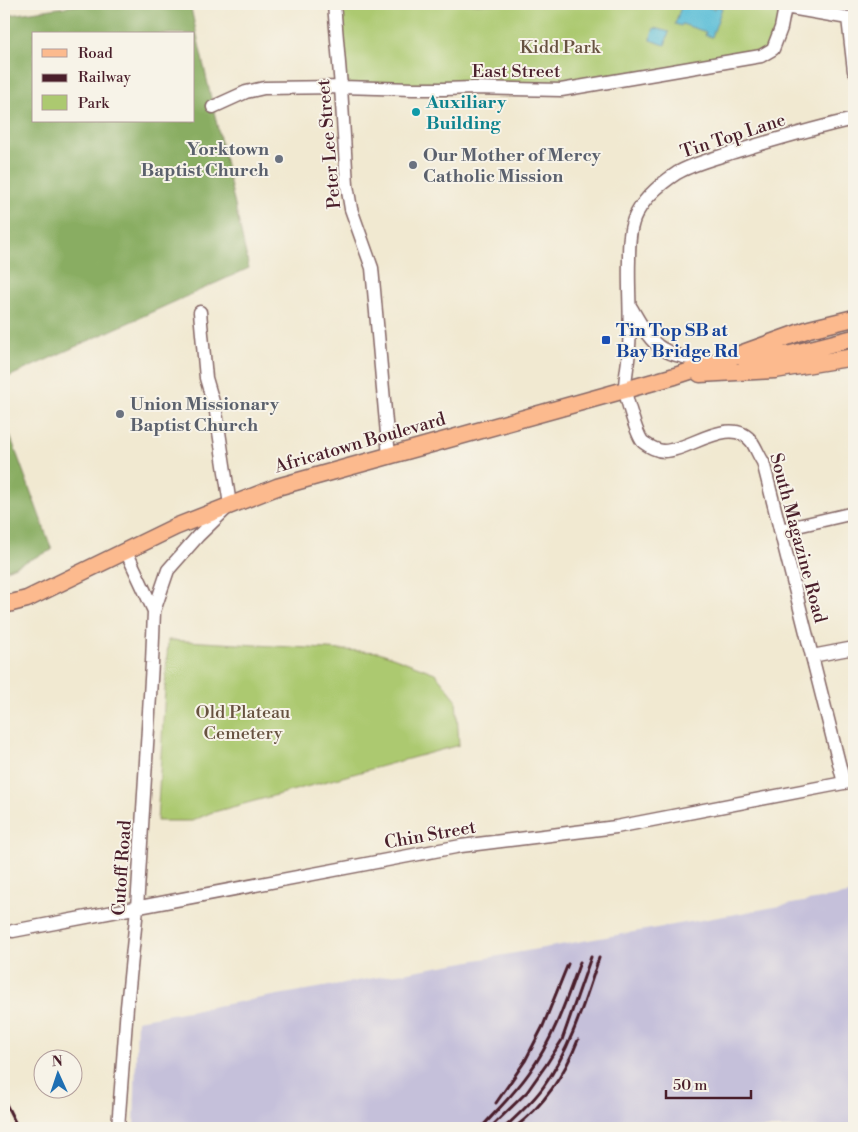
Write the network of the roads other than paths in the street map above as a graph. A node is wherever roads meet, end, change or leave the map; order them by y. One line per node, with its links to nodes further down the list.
1 (334, 4): 5 (street, Peter Lee Street)
2 (782, 5): 3 (street); 5 (street, East Street)
3 (851, 18): 4 (street)
4 (854, 71)
5 (341, 87): 6 (street, East Street); 16 (street, Peter Lee Street)
6 (213, 107)
7 (854, 119): 8 (street, Tin Top Lane)
8 (630, 306): 13 (street); 15 (street, Tin Top Lane)
9 (200, 312): 17 (street)
10 (854, 318): 13 (main road, Africatown Boulevard)
11 (854, 338): 13 (main road, Africatown Boulevard)
12 (854, 357): 14 (main road)
13 (718, 362): 14 (main road, Africatown Boulevard)
14 (675, 376): 15 (main road, Africatown Boulevard)
15 (625, 390): 16 (main road, Africatown Boulevard); 19 (street, South Magazine Road)
16 (389, 456): 17 (main road, Africatown Boulevard)
17 (230, 505): 20 (main road, Africatown Boulevard); 23 (street, Cutoff Road)
18 (854, 513): 19 (street)
19 (780, 530): 26 (street, South Magazine Road)
20 (126, 551): 21 (main road, Africatown Boulevard); 23 (street, Cutoff Road)
21 (27, 599): 22 (main road, Africatown Boulevard); 24 (main road, Africatown Boulevard)
22 (4, 606)
23 (154, 610): 28 (street, Cutoff Road)
24 (4, 616)
25 (854, 648): 26 (street)
26 (812, 656): 27 (street, South Magazine Road)
27 (849, 782): 28 (street, Chin Street)
28 (137, 908): 29 (street, Chin Street); 30 (street, Cutoff Road)
29 (12, 931)
30 (118, 1128)

